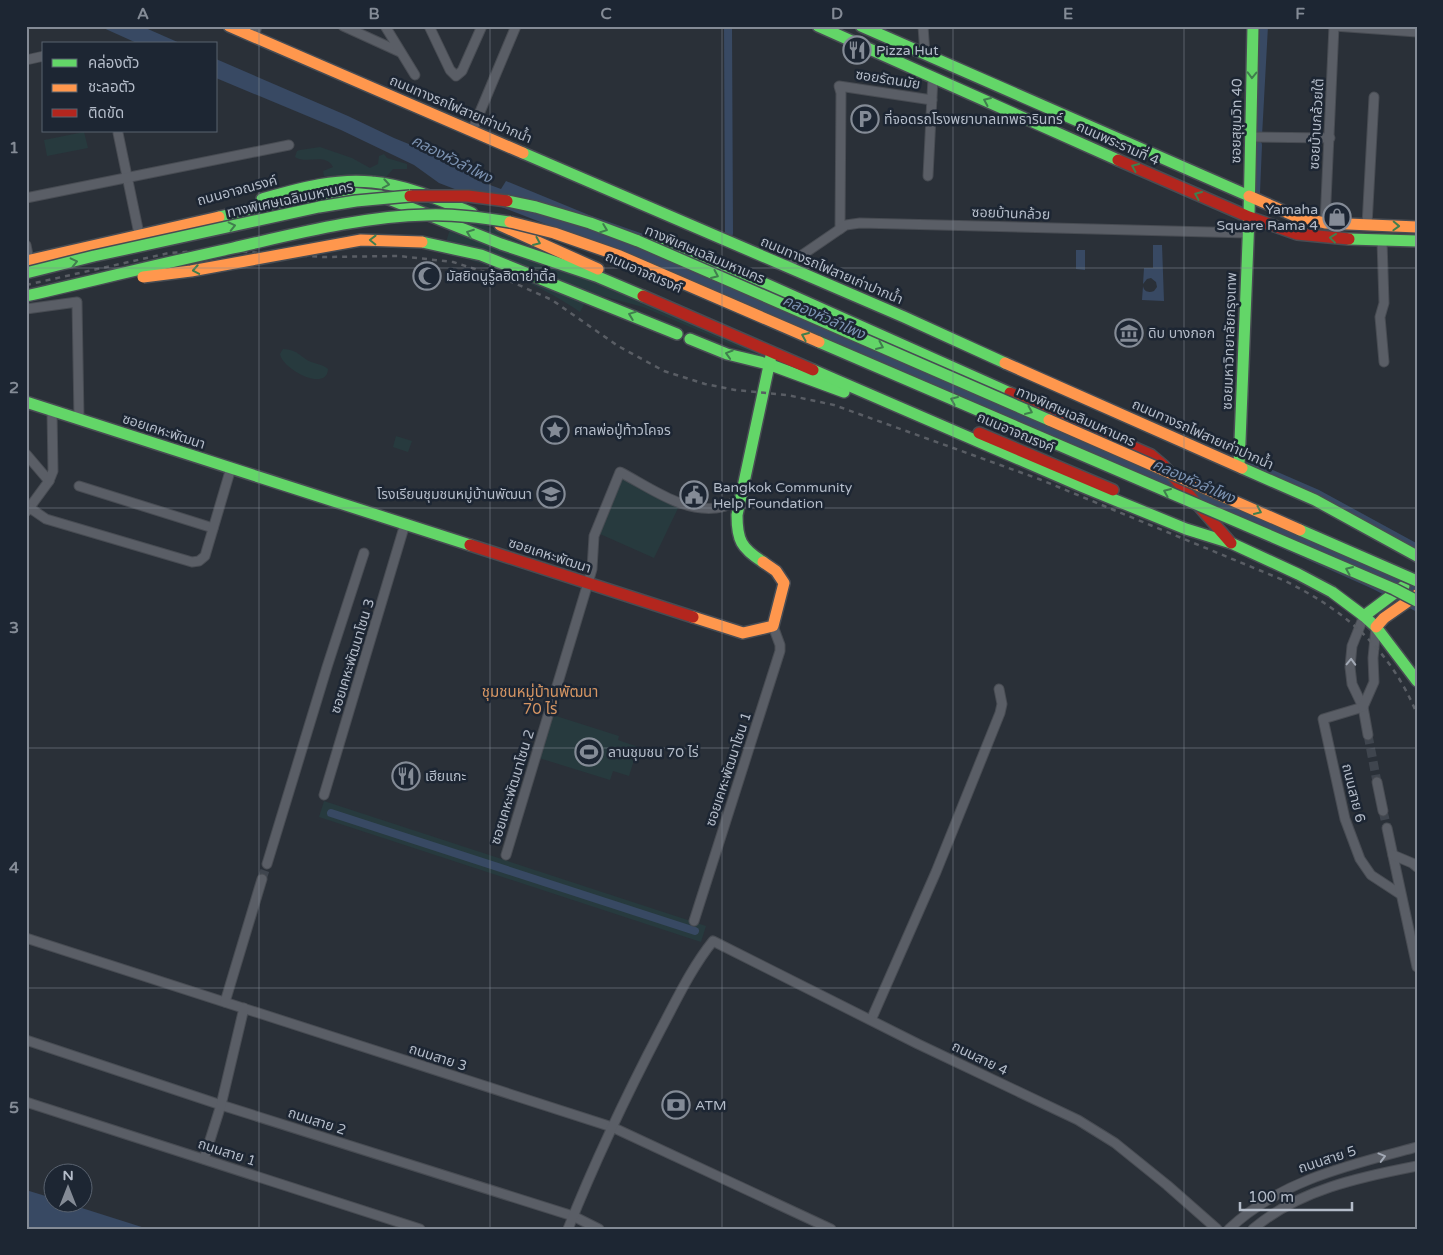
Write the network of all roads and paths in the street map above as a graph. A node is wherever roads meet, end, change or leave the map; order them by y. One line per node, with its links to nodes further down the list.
1 (229, 26): 12 (main road, ถนนทางรถไฟสายเก่าปากน้ำ)
2 (342, 26): 14 (street)
3 (385, 26): 14 (street)
4 (429, 26): 5 (street)
5 (482, 26)
6 (516, 26): 22 (street)
7 (818, 26): 19 (main road, ถนนพระรามที่ 4)
8 (861, 26): 15 (main road, ถนนพระรามที่ 4)
9 (923, 26): 15 (street)
10 (1253, 26): 24 (main road, ซอยสุขุมวิท 40, one-way to 24)
11 (1334, 26): 13 (street); 25 (street, ซอยบ้านกล้วยใต้)
12 (255, 32): 22 (main road, ถนนทางรถไฟสายเก่าปากน้ำ)
13 (1417, 32)
14 (400, 52): 18 (street)
15 (925, 54): 19 (main road); 29 (main road, ถนนพระรามที่ 4)
16 (42, 56): 17 (street)
17 (26, 60)
18 (415, 75)
19 (933, 77): 21 (street, ซอยรัตนมัย); 31 (main road, ถนนพระรามที่ 4, one-way to 19)
20 (1374, 97): 33 (street)
21 (932, 100): 27 (street, ซอยรัตนมัย); 35 (street, ซอยรัตนมัย)
22 (472, 130): 42 (main road, ถนนทางรถไฟสายเก่าปากน้ำ)
23 (118, 133): 28 (street)
24 (1251, 137): 25 (street); 29 (main road, ซอยสุขุมวิท 40)
25 (1330, 138): 32 (street, ซอยบ้านกล้วยใต้)
26 (289, 145): 28 (street)
27 (928, 176)
28 (127, 178): 30 (street); 36 (street)
29 (1250, 196): 31 (main road, ซอยสุขุมวิท 40); 32 (main road, ถนนพระรามที่ 4)
30 (26, 198)
31 (1249, 216): 37 (main road, ซอยมหาวิทยาลัยกรุงเทพ); 39 (main road, ถนนพระรามที่ 4, one-way to 31)
32 (1325, 223): 33 (main road, ถนนพระรามที่ 4)
33 (1367, 225): 34 (main road, ถนนพระรามที่ 4, one-way to 34)
34 (1417, 227)
35 (840, 229): 37 (street, ซอยบ้านกล้วย); 42 (street, ซอยบ้านกล้วย)
36 (138, 232): 41 (main road, ถนนอาจณรงค์); 49 (main road, ถนนอาจณรงค์, one-way to 36); 49 (main road, ถนนอาจณรงค์, one-way to 49)
37 (1248, 233): 57 (main road, ซอยมหาวิทยาลัยกรุงเทพ)
38 (638, 241): 43 (main road, ทางพิเศษเฉลิมมหานคร, one-way to 38, bridge); 65 (main road, bridge); 69 (main road, ทางพิเศษเฉลิมมหานคร, one-way to 69, bridge)
39 (1382, 241): 40 (main road, ถนนพระรามที่ 4); 50 (street)
40 (1417, 241)
41 (27, 254)
42 (786, 266): 57 (main road, ถนนทางรถไฟสายเก่าปากน้ำ)
43 (26, 273)
44 (100, 278): 45 (main road, bridge); 47 (main road, one-way to 44, bridge); 72 (main road, one-way to 44, bridge)
45 (26, 296)
46 (26, 309): 54 (street)
47 (677, 334)
48 (690, 339): 51 (main road, one-way to 48)
49 (773, 350): 51 (main road); 55 (main road, ถนนอาจณรงค์); 65 (main road, ถนนอาจณรงค์)
50 (1384, 362)
51 (768, 364): 55 (main road); 61 (main road)
52 (26, 402): 53 (main road, ซอยเคหะพัฒนา)
53 (52, 411): 54 (main road, ซอยเคหะพัฒนา); 59 (street)
54 (80, 419): 58 (main road, ซอยเคหะพัฒนา)
55 (936, 423): 65 (main road, ถนนอาจณรงค์)
56 (26, 454): 59 (street)
57 (1239, 466): 67 (main road, ถนนทางรถไฟสายเก่าปากน้ำ)
58 (231, 468): 63 (main road, ซอยเคหะพัฒนา); 64 (street)
59 (49, 481): 62 (street)
60 (79, 486): 64 (street)
61 (742, 499): 70 (street, ซอยเคหะพัฒนาโซน 2); 75 (main road)
62 (28, 510): 64 (street)
63 (405, 524): 70 (main road, ซอยเคหะพัฒนา); 81 (street, ซอยเคหะพัฒนาโซน 3)
64 (213, 528)
65 (1228, 542): 73 (main road, ถนนอาจณรงค์)
66 (364, 553): 86 (street)
67 (1417, 556)
68 (1417, 575): 73 (main road)
69 (1417, 582)
70 (588, 583): 75 (main road, ซอยเคหะพัฒนา); 85 (street, ซอยเคหะพัฒนาโซน 2)
71 (1417, 595): 74 (main road)
72 (1417, 601)
73 (1367, 614): 74 (main road, ถนนอาจณรงค์); 78 (street, one-way to 73)
74 (1380, 622): 76 (main road, ถนนอาจณรงค์); 78 (street)
75 (773, 626): 90 (street, ซอยเคหะพัฒนาโซน 1)
76 (1417, 681)
77 (999, 689): 95 (street)
78 (1363, 707): 79 (street); 89 (street, ถนนสาย 6)
79 (1368, 735)
80 (1377, 782): 82 (street, ถนนสาย 6)
81 (324, 795)
82 (1383, 811)
83 (1386, 828): 84 (street, ถนนสาย 6)
84 (1393, 854): 87 (street); 89 (street, ถนนสาย 6)
85 (506, 855)
86 (267, 864)
87 (1417, 867)
88 (262, 879): 93 (street)
89 (1400, 894): 92 (street, ถนนสาย 6)
90 (694, 921)
91 (26, 938): 93 (street, ถนนสาย 3)
92 (1417, 967)
93 (225, 1002): 94 (street, ถนนสาย 3)
94 (244, 1008): 98 (street); 99 (street, ถนนสาย 3)
95 (871, 1020): 99 (street, ถนนสาย 4); 108 (street, ถนนสาย 4)
96 (26, 1040): 98 (street, ถนนสาย 2)
97 (26, 1102): 101 (street, ถนนสาย 1)
98 (221, 1104): 101 (street); 103 (street, ถนนสาย 2)
99 (612, 1127): 103 (street); 107 (street, ถนนสาย 3)
100 (1417, 1147): 109 (street, ถนนสาย 5, one-way to 100)
101 (204, 1159): 104 (street, ถนนสาย 1)
102 (1417, 1166): 110 (street, ถนนสาย 5)
103 (573, 1216): 105 (street); 106 (street, ถนนสาย 2)
104 (420, 1229)
105 (568, 1229)
106 (599, 1229)
107 (831, 1229)
108 (1217, 1229)
109 (1229, 1229)
110 (1253, 1229)

